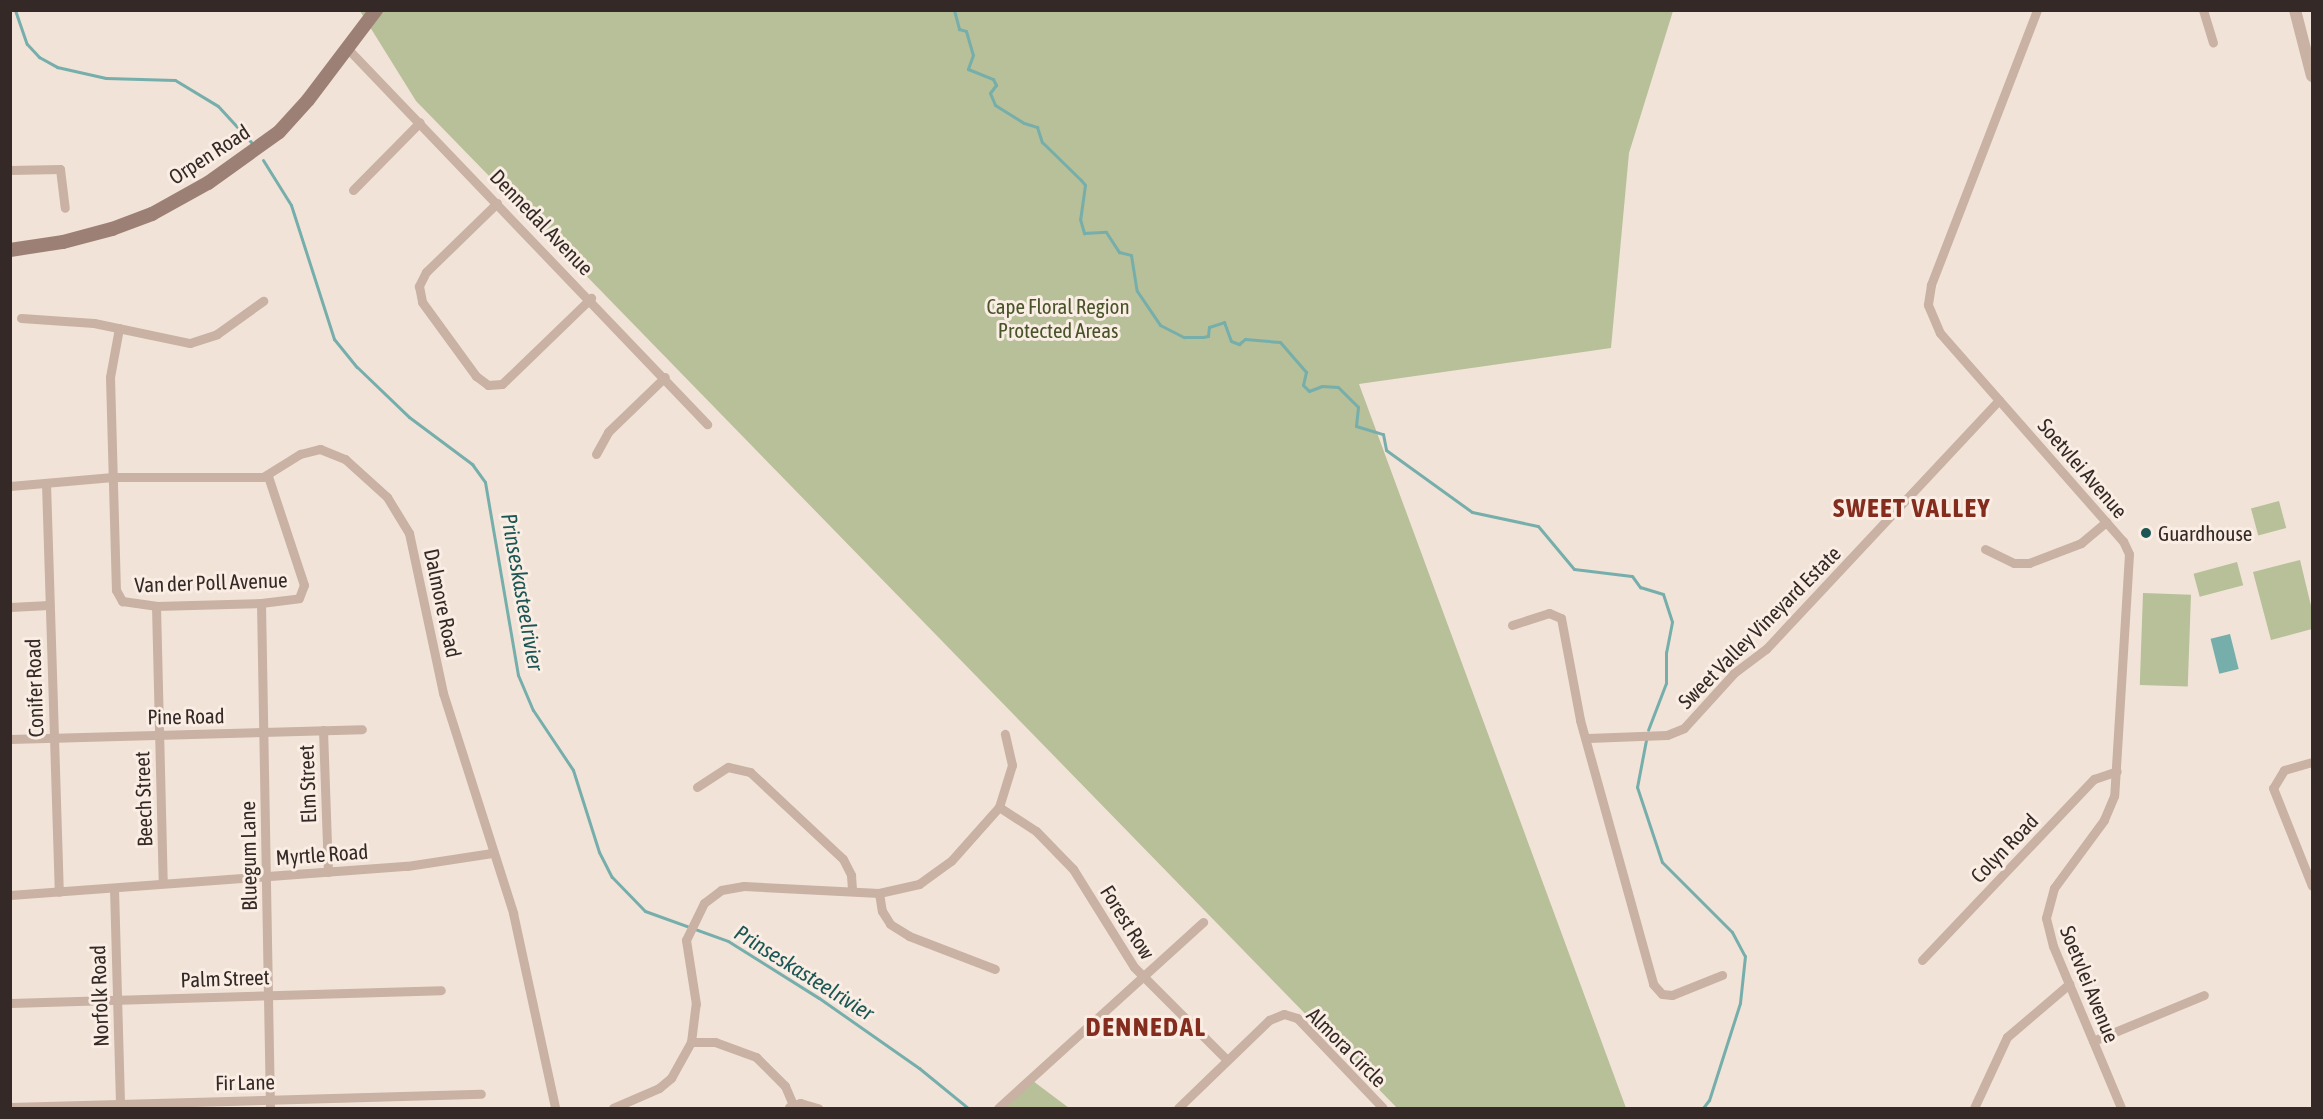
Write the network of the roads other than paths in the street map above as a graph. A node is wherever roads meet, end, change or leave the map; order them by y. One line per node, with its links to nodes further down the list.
1 (376, 10): 6 (main road, Orpen Road)
2 (2037, 10): 19 (street, Soetvlei Avenue)
3 (2202, 10): 5 (street)
4 (2295, 10): 7 (street)
5 (2213, 42)
6 (347, 48): 8 (street, Dennedal Avenue); 13 (main road, Orpen Road)
7 (2313, 76)
8 (420, 122): 10 (street); 11 (street, Dennedal Avenue)
9 (10, 170): 12 (street)
10 (353, 190)
11 (497, 203): 14 (street, Dennedal Avenue); 14 (street)
12 (65, 208)
13 (10, 250)
14 (591, 298): 18 (street, Dennedal Avenue)
15 (263, 301): 17 (street)
16 (21, 318): 17 (street)
17 (119, 327): 23 (street)
18 (665, 377): 20 (street, Dennedal Avenue); 21 (street)
19 (1999, 400): 26 (street, Soetvlei Avenue); 39 (street, Sweet Valley Vineyard Estate)
20 (707, 424)
21 (596, 454)
22 (268, 476): 23 (street); 28 (street, Van der Poll Avenue); 45 (street, Dalmore Road)
23 (113, 477): 24 (street); 30 (street, Van der Poll Avenue)
24 (45, 483): 25 (street); 29 (street, Conifer Road)
25 (10, 486)
26 (2106, 522): 27 (street); 42 (street, Soetvlei Avenue)
27 (1985, 549)
28 (261, 603): 30 (street, Van der Poll Avenue); 35 (street, Bluegum Lane)
29 (49, 605): 31 (street); 38 (street, Conifer Road)
30 (156, 606): 37 (street, Beech Street)
31 (10, 607)
32 (1512, 625): 39 (street)
33 (362, 729): 34 (street, Pine Road)
34 (323, 730): 35 (street, Pine Road); 46 (street, Elm Street)
35 (264, 732): 37 (street, Pine Road); 47 (street, Bluegum Lane)
36 (1005, 734): 44 (street)
37 (159, 735): 38 (street, Pine Road); 48 (street, Beech Street)
38 (54, 738): 40 (street, Pine Road); 52 (street, Conifer Road)
39 (1588, 738): 58 (street)
40 (10, 739)
41 (2313, 762): 49 (street)
42 (2118, 771): 56 (street, Colyn Road); 60 (street, Soetvlei Avenue)
43 (697, 787): 51 (street)
44 (999, 807): 53 (street); 59 (street, Forest Row)
45 (492, 853): 46 (street, Myrtle Road); 74 (street, Dalmore Road)
46 (328, 872): 47 (street, Myrtle Road)
47 (267, 876): 48 (street, Myrtle Road); 62 (street, Bluegum Lane)
48 (164, 883): 50 (street, Myrtle Road)
49 (2313, 886)
50 (114, 888): 52 (street, Myrtle Road); 64 (street, Norfolk Road)
51 (852, 891): 53 (street); 67 (street)
52 (59, 892): 54 (street, Myrtle Road)
53 (879, 893): 57 (street)
54 (10, 896)
55 (1203, 922): 59 (street)
56 (1922, 960)
57 (995, 969)
58 (1722, 975)
59 (1142, 976): 68 (street, Forest Row); 77 (street)
60 (2068, 984): 66 (street, Soetvlei Avenue); 80 (street)
61 (441, 990): 62 (street, Palm Street)
62 (268, 995): 64 (street, Palm Street); 71 (street, Bluegum Lane)
63 (2204, 995): 66 (street)
64 (117, 999): 65 (street, Palm Street); 70 (street, Norfolk Road)
65 (10, 1003)
66 (2093, 1041): 81 (street, Soetvlei Avenue)
67 (690, 1042): 73 (street); 75 (street)
68 (1226, 1059): 78 (street, Almora Circle); 79 (street, Almora Circle)
69 (481, 1094): 71 (street, Fir Lane)
70 (120, 1103): 71 (street, Fir Lane); 72 (street, Fir Lane)
71 (270, 1104)
72 (10, 1107)
73 (790, 1107): 76 (street)
74 (555, 1108)
75 (614, 1108)
76 (818, 1108)
77 (998, 1108)
78 (1178, 1108)
79 (1383, 1108)
80 (1974, 1108)
81 (2121, 1108)

